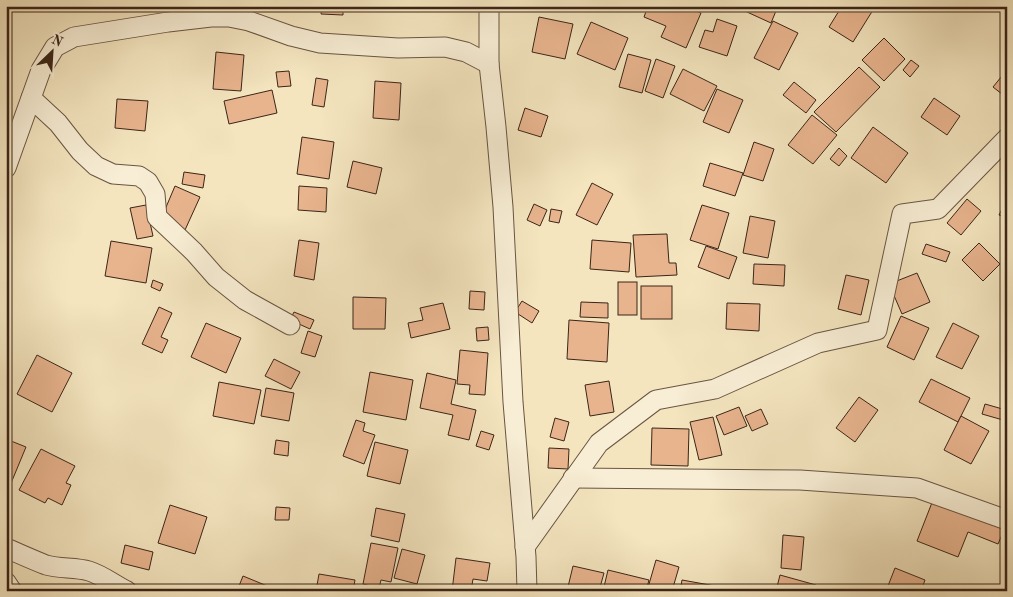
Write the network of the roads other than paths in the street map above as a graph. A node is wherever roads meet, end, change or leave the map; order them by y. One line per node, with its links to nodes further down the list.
1 (489, 6): 2 (street)
2 (489, 64): 3 (street); 9 (street)
3 (31, 98): 5 (street); 6 (street)
4 (1007, 138): 7 (street)
5 (6, 168)
6 (290, 325)
7 (574, 478): 8 (street); 9 (street)
8 (1007, 520)
9 (525, 547): 14 (street)
10 (6, 548): 13 (street)
11 (6, 582): 12 (street)
12 (12, 591)
13 (127, 591)
14 (527, 591)

